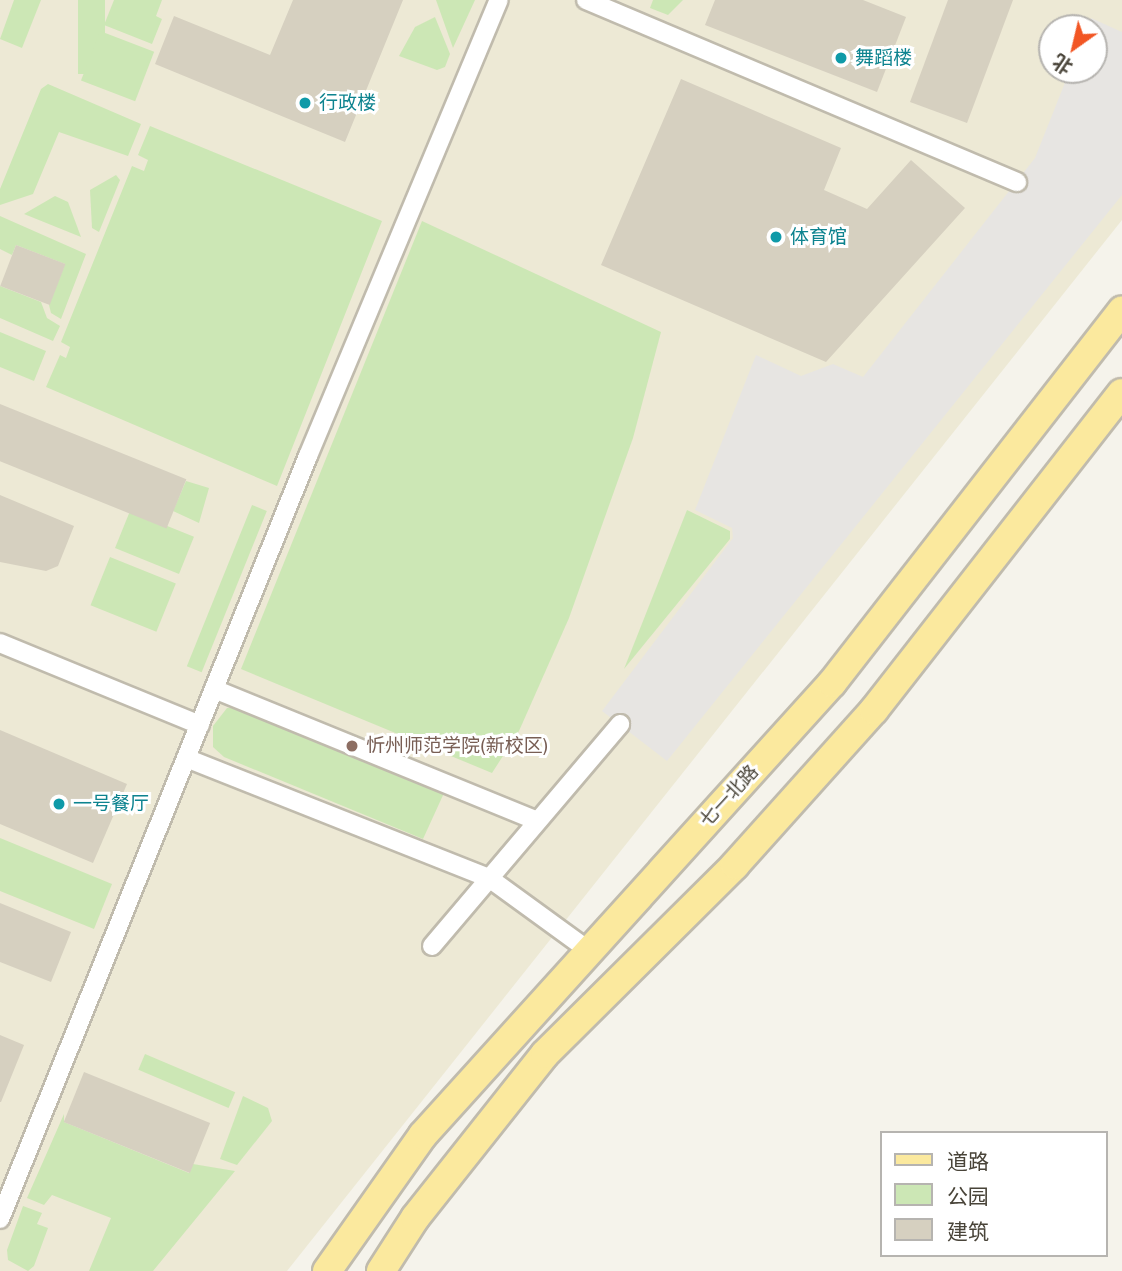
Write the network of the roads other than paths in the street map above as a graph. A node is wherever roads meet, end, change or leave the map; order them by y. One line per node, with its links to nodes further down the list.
1 (499, 0): 7 (street)
2 (586, 0): 3 (street)
3 (1017, 182)
4 (1122, 311): 14 (main road, 七一北路)
5 (1122, 393): 17 (main road)
6 (0, 643): 9 (street)
7 (214, 689): 9 (street); 11 (street)
8 (620, 724): 11 (street)
9 (200, 725): 10 (street)
10 (186, 758): 12 (street); 15 (street)
11 (537, 821): 12 (street)
12 (489, 878): 13 (street); 14 (street)
13 (432, 946)
14 (587, 950): 16 (main road, 七一北路)
15 (0, 1219)
16 (327, 1271)
17 (381, 1271)

